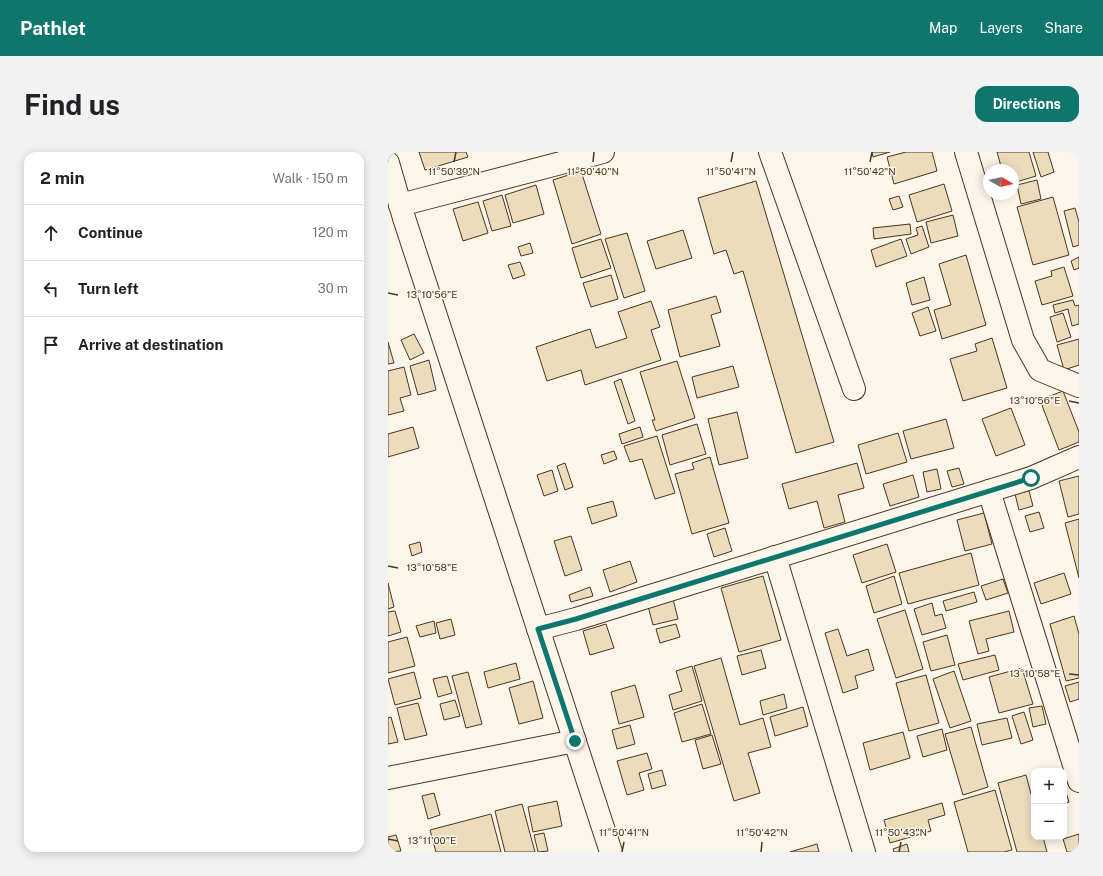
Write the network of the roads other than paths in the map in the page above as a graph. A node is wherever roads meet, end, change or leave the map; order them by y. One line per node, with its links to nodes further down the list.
1 (770, 152): 7 (street)
2 (966, 152): 6 (street)
3 (592, 153): 5 (street)
4 (388, 163): 5 (street)
5 (400, 205): 11 (street)
6 (1079, 386)
7 (854, 389)
8 (1079, 457): 9 (street)
9 (989, 491): 10 (street); 14 (street)
10 (775, 557): 11 (street); 16 (street)
11 (538, 629): 12 (street)
12 (575, 741): 13 (street); 15 (street)
13 (388, 778)
14 (1079, 781)
15 (611, 852)
16 (864, 852)

